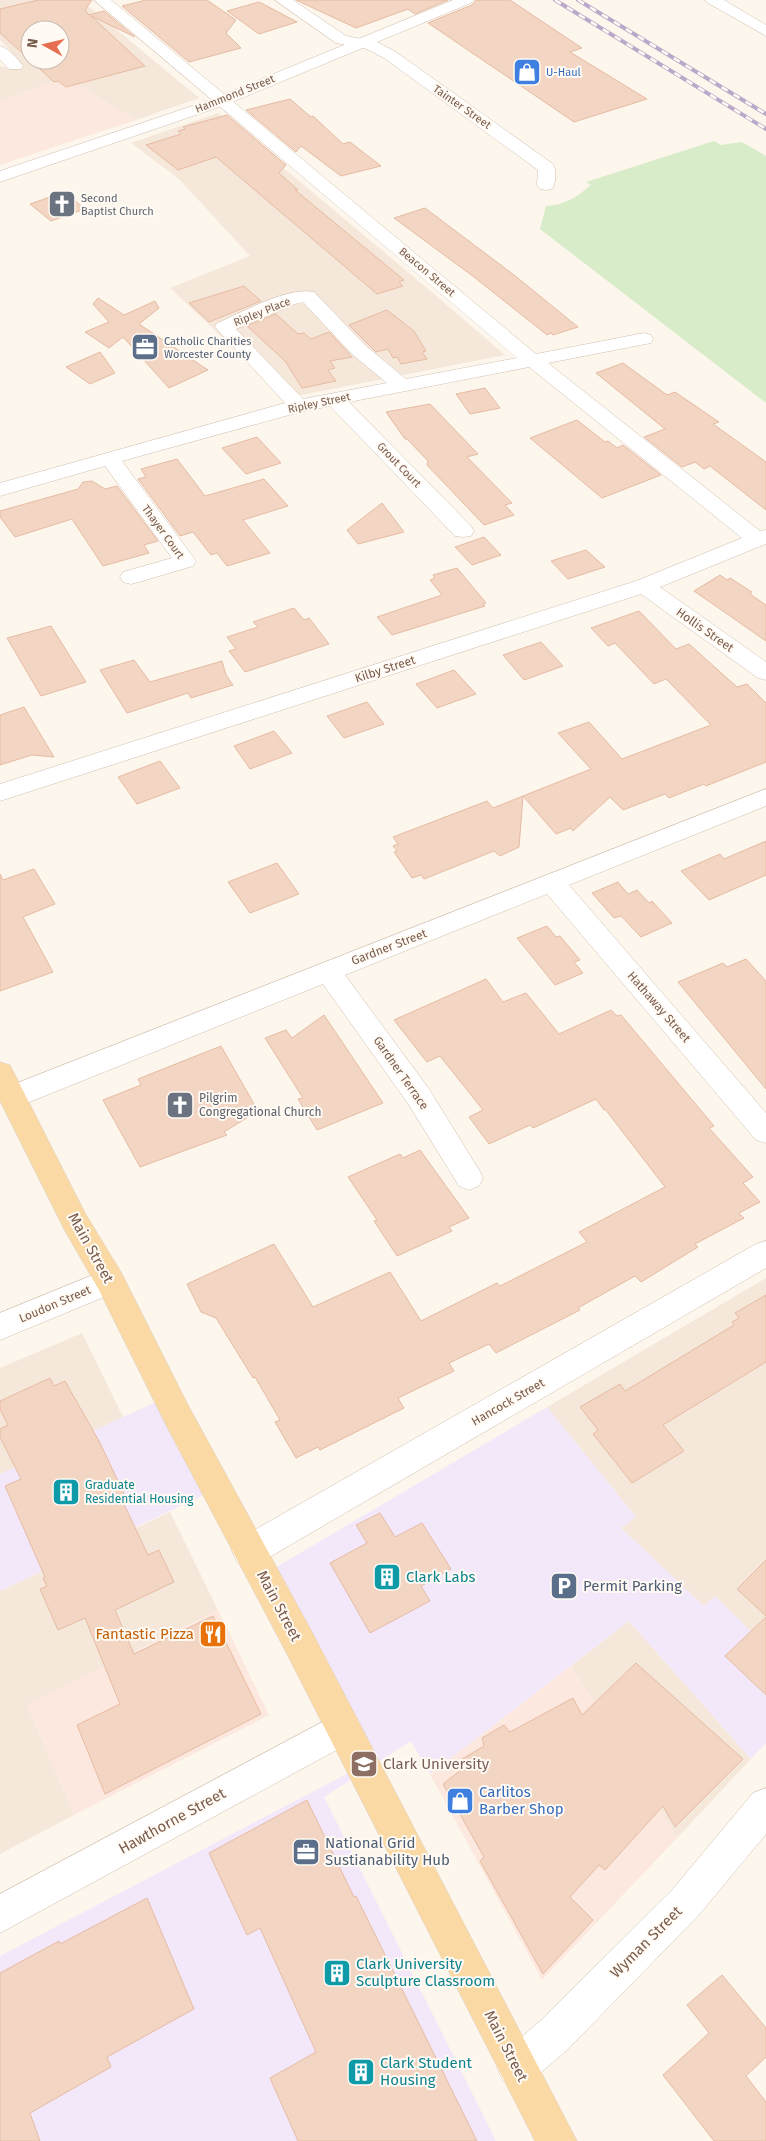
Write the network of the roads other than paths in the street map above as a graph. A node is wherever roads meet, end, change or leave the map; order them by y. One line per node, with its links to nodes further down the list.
1 (102, 0): 9 (street, Beacon Street)
2 (283, 0): 6 (street)
3 (466, 0): 6 (street, Hammond Street)
4 (713, 0): 5 (street)
5 (766, 31)
6 (359, 43): 9 (street, Hammond Street); 11 (street, Tainter Street)
7 (0, 51): 8 (street)
8 (15, 66)
9 (223, 100): 10 (street, Hammond Street); 13 (street, Beacon Street)
10 (0, 177)
11 (546, 185)
12 (644, 339): 13 (street, Ripley Street)
13 (533, 361): 14 (street, Ripley Street); 20 (street, Beacon Street)
14 (402, 386): 15 (street, Ripley Street); 16 (street, Ripley Place)
15 (335, 399): 16 (street, Ripley Street); 19 (street, Grout Court)
16 (298, 406): 17 (street, Ripley Street)
17 (110, 458): 18 (street, Ripley Street); 21 (street, Thayer Court)
18 (0, 490)
19 (463, 531)
20 (761, 538): 22 (street, Kilby Street)
21 (131, 577)
22 (644, 586): 23 (street, Hollis Street); 24 (street, Kilby Street)
23 (766, 673)
24 (0, 793)
25 (766, 797): 26 (street, Gardner Street)
26 (552, 883): 27 (street, Gardner Street); 29 (street, Hathaway Street)
27 (328, 971): 28 (street, Gardner Street); 30 (street, Gardner Terrace)
28 (6, 1085): 32 (main road, Main Street)
29 (766, 1132)
30 (469, 1178)
31 (766, 1253): 34 (street, Hancock Street)
32 (110, 1281): 33 (street, Loudon Street); 34 (main road, Main Street)
33 (0, 1327)
34 (249, 1550): 35 (main road, Main Street)
35 (343, 1728): 37 (street, Hawthorne Street); 38 (main road, Main Street)
36 (766, 1806): 38 (street, Wyman Street)
37 (0, 1914)
38 (517, 2067): 39 (main road, Main Street)
39 (557, 2141)

